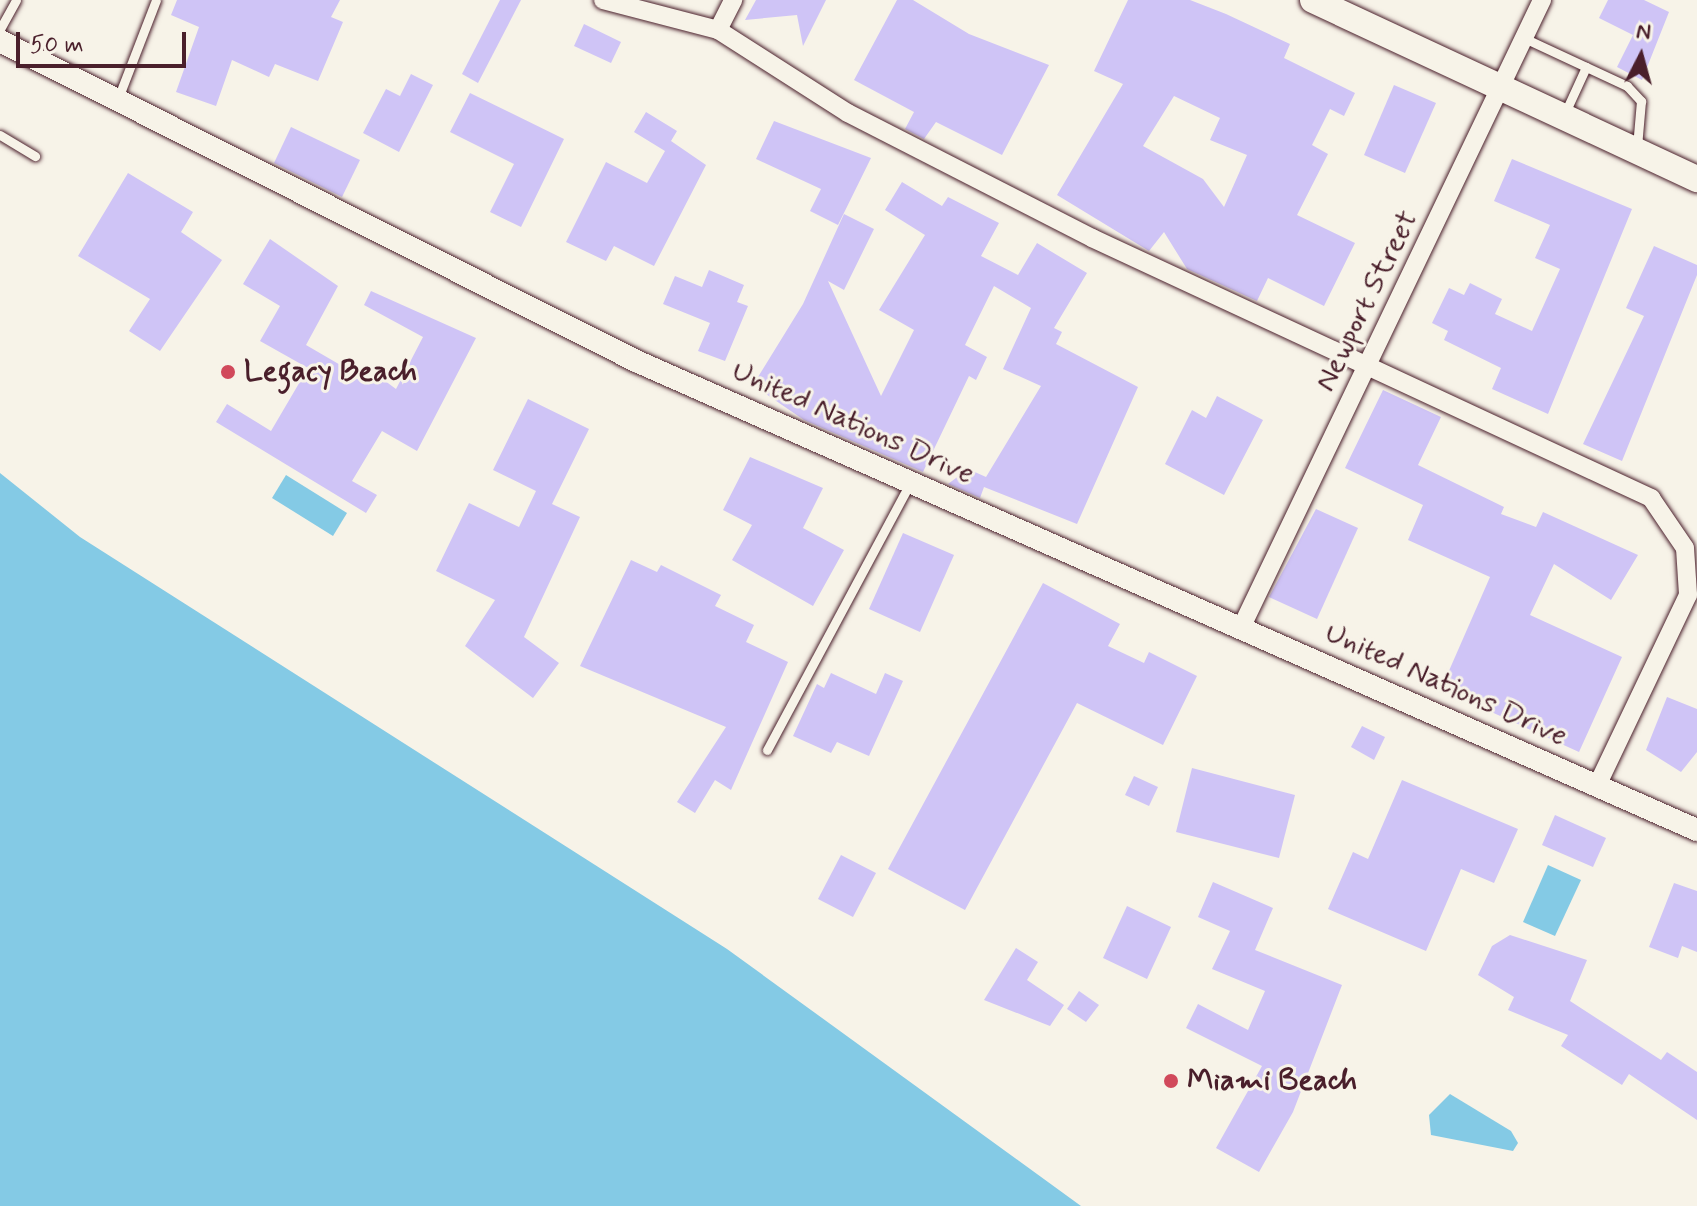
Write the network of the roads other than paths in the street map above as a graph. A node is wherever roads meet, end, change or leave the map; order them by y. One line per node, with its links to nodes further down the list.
1 (16, 0): 7 (lane)
2 (156, 0): 13 (lane)
3 (603, 0): 8 (street)
4 (733, 0): 8 (street)
5 (1313, 0): 12 (main road)
6 (1542, 0): 9 (street, Newport Street)
7 (0, 29)
8 (718, 30): 19 (street)
9 (1524, 38): 11 (lane); 12 (street, Newport Street)
10 (0, 41): 13 (street, United Nations Drive)
11 (1586, 67): 14 (lane); 16 (lane)
12 (1502, 86): 14 (main road); 19 (street, Newport Street)
13 (115, 104): 20 (street, United Nations Drive)
14 (1564, 115): 16 (main road)
15 (0, 135): 17 (lane)
16 (1636, 150): 18 (main road)
17 (35, 156)
18 (1697, 179)
19 (1368, 363): 21 (street, Newport Street); 23 (street)
20 (911, 481): 21 (street, United Nations Drive); 22 (lane)
21 (1242, 626): 23 (street, United Nations Drive)
22 (767, 750)
23 (1597, 786): 24 (street, United Nations Drive)
24 (1697, 830)

